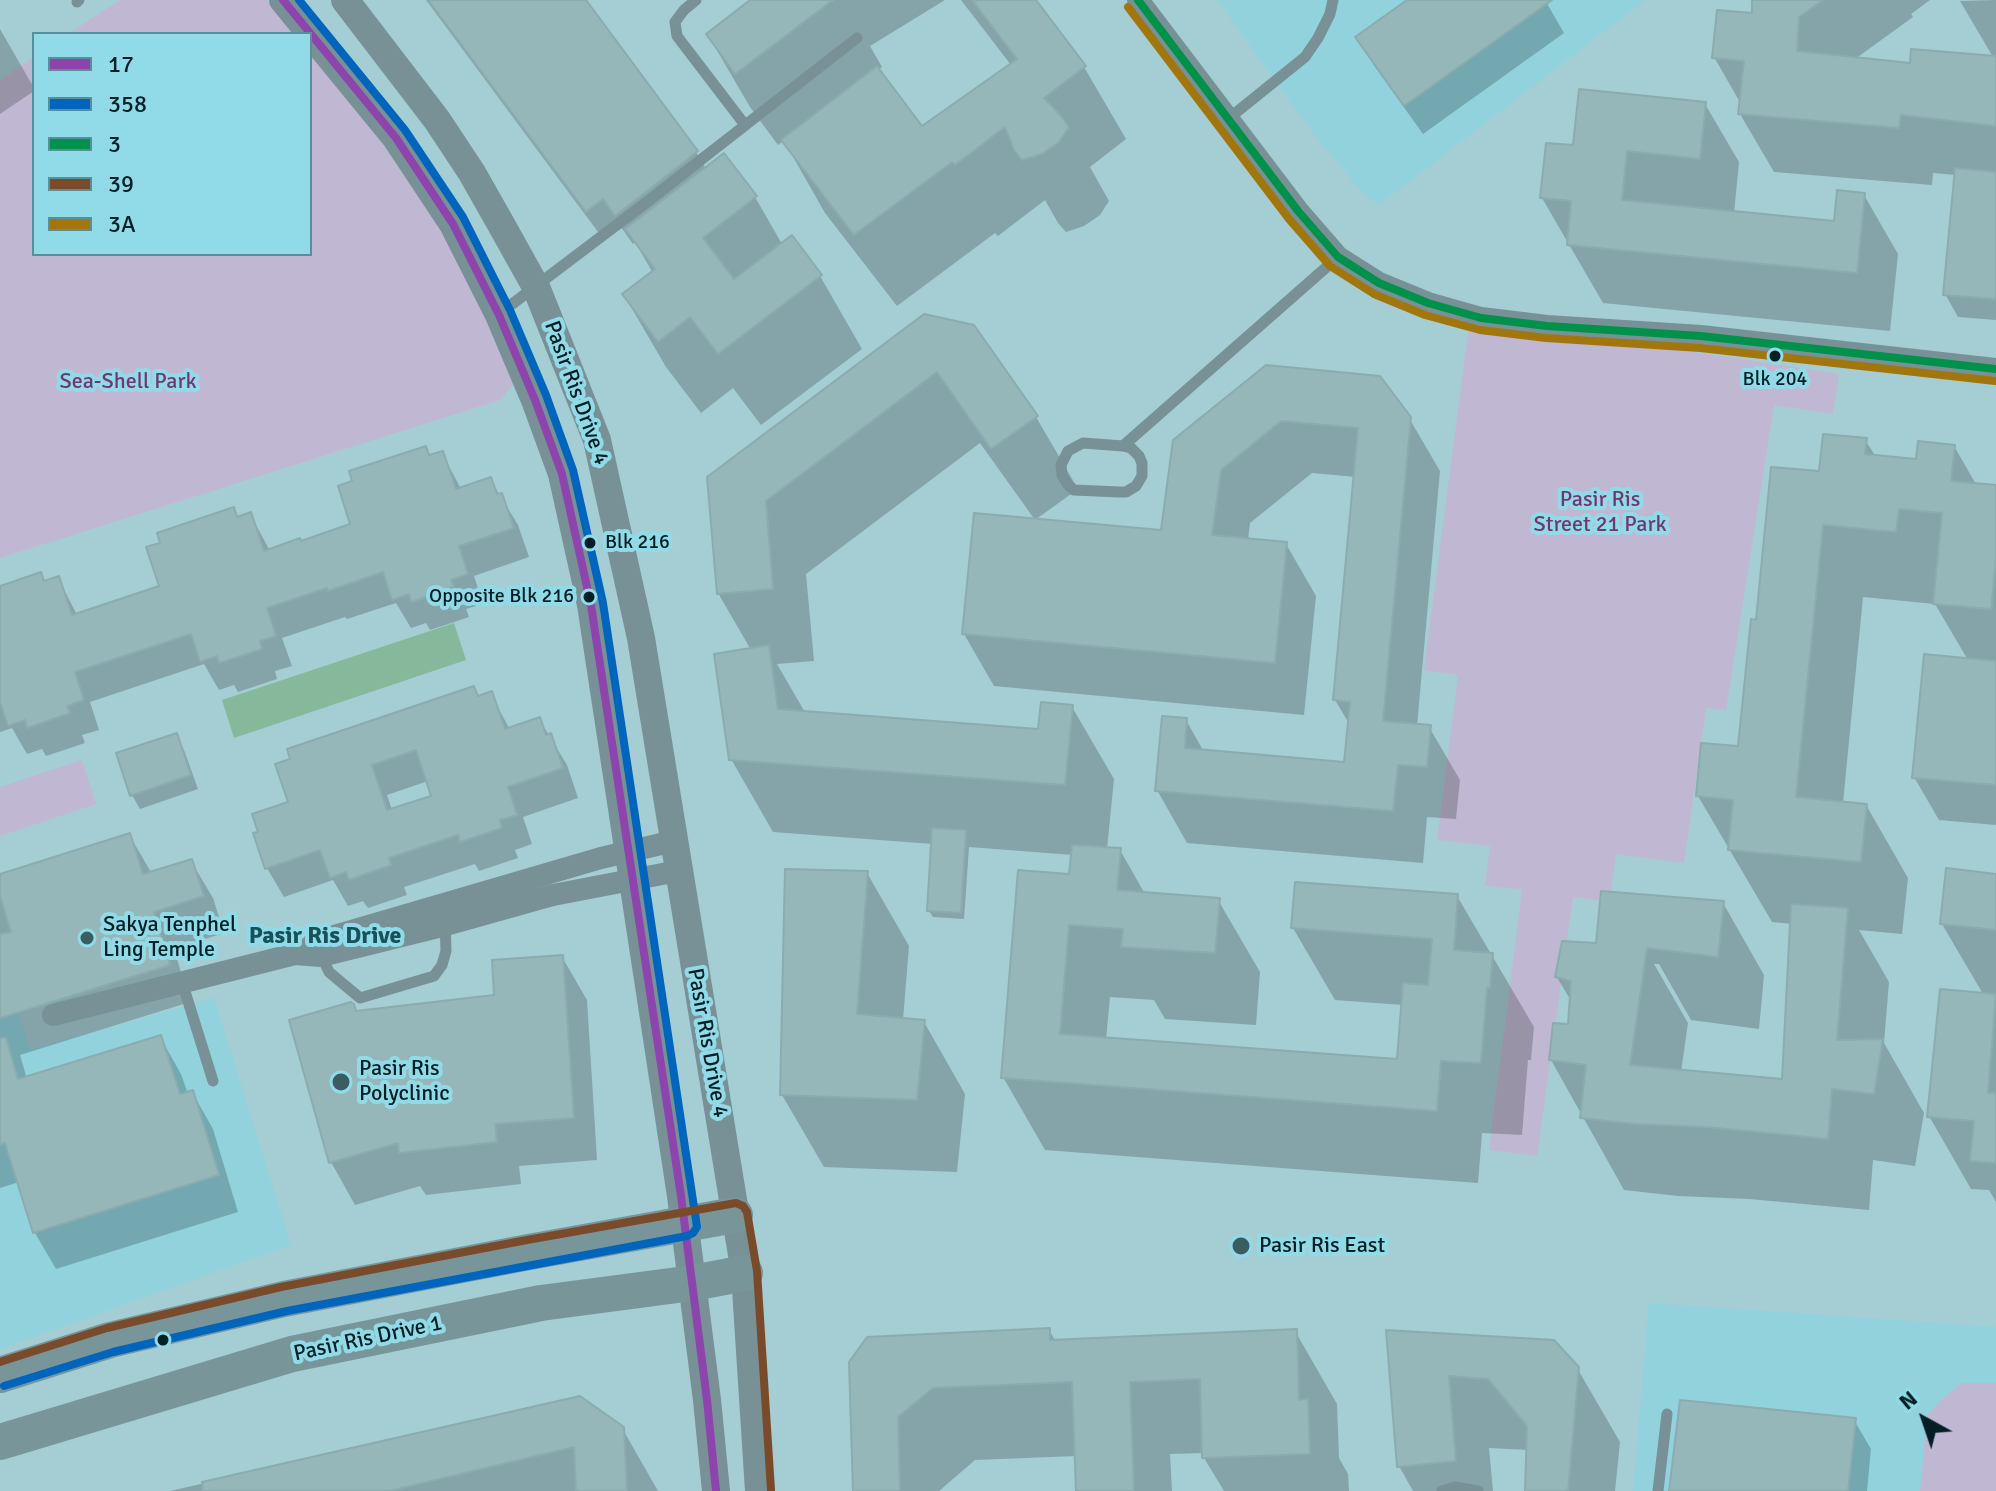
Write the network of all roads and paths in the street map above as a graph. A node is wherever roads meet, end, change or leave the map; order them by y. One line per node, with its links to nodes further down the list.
1 (283, 0): 6 (street, Pasir Ris Drive 4)
2 (345, 0): 12 (street, Pasir Ris Drive 4)
3 (696, 0): 10 (lane)
4 (1138, 0): 9 (street)
5 (1333, 0): 9 (lane)
6 (309, 32)
7 (312, 35): 13 (street, Pasir Ris Drive 4)
8 (857, 38): 10 (lane)
9 (1228, 119): 11 (street)
10 (745, 125): 12 (lane)
11 (1338, 257): 14 (street); 15 (lane)
12 (536, 287): 13 (lane); 16 (street, Pasir Ris Drive 4)
13 (499, 315): 17 (street, Pasir Ris Drive 4)
14 (1996, 369)
15 (1123, 446): 15 (lane)
16 (674, 841): 17 (street); 18 (street, Pasir Ris Drive 4)
17 (630, 865): 18 (street); 19 (street); 25 (street, Pasir Ris Drive 4)
18 (678, 871): 24 (street, Pasir Ris Drive 4)
19 (444, 915): 20 (street); 20 (lane)
20 (319, 948): 21 (street)
21 (182, 982): 22 (street); 23 (lane)
22 (53, 1015)
23 (213, 1081)
24 (735, 1215): 25 (main road); 26 (street, Pasir Ris Drive 4)
25 (685, 1224): 27 (street, Pasir Ris Drive 4); 28 (main road)
26 (745, 1273): 27 (main road, Pasir Ris Drive 1); 32 (street, Pasir Ris Drive 4)
27 (693, 1283): 30 (main road, Pasir Ris Drive 1); 31 (street, Pasir Ris Drive 4)
28 (0, 1375)
29 (1667, 1414): 35 (lane)
30 (0, 1442)
31 (716, 1491)
32 (759, 1491)
33 (1442, 1491): 34 (lane)
34 (1478, 1491)
35 (1658, 1491)

